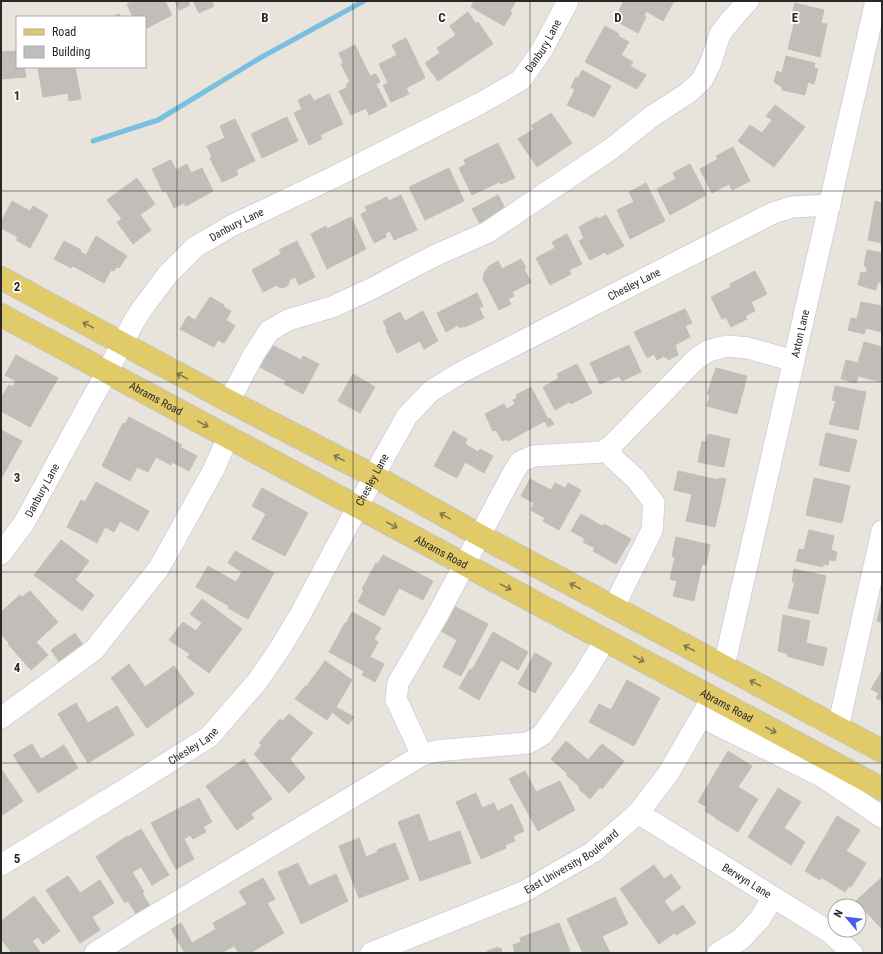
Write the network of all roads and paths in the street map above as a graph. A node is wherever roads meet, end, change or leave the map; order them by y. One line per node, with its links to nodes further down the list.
1 (568, 1): 7 (street, Danbury Lane)
2 (748, 1): 10 (street)
3 (876, 1): 4 (street, Axton Lane)
4 (830, 205): 8 (street, Axton Lane); 13 (street, Chesley Lane)
5 (1, 278): 7 (main road, one-way to 5)
6 (1, 315): 9 (main road, Abrams Road)
7 (122, 343): 9 (street, Danbury Lane); 10 (main road, one-way to 7)
8 (794, 361): 12 (street); 21 (street, Axton Lane)
9 (107, 372): 11 (main road, Abrams Road, one-way to 11); 17 (street, Danbury Lane)
10 (229, 401): 13 (main road, one-way to 10)
11 (228, 437): 14 (main road, Abrams Road); 24 (street)
12 (610, 447): 16 (street); 19 (street)
13 (374, 476): 14 (street, Chesley Lane); 16 (main road, one-way to 13)
14 (357, 507): 18 (main road, Abrams Road, one-way to 18); 31 (street, Chesley Lane)
15 (882, 531): 25 (street)
16 (479, 535): 18 (street); 19 (main road, one-way to 16)
17 (1, 554)
18 (464, 564): 20 (main road, Abrams Road, one-way to 20); 27 (street)
19 (614, 608): 21 (main road, one-way to 19)
20 (605, 640): 22 (main road, Abrams Road, one-way to 22); 27 (street)
21 (724, 666): 22 (main road); 25 (main road, one-way to 21)
22 (712, 698): 23 (street, East University Boulevard); 28 (main road, Abrams Road, one-way to 28)
23 (702, 717): 29 (street, East University Boulevard); 30 (street)
24 (1, 718)
25 (838, 728): 26 (main road)
26 (882, 751)
27 (422, 755): 33 (street)
28 (882, 789)
29 (638, 813): 32 (street, Berwyn Lane); 34 (street, East University Boulevard)
30 (882, 817)
31 (1, 865)
32 (773, 897): 35 (street); 36 (street, Berwyn Lane)
33 (95, 953)
34 (371, 953)
35 (718, 953)
36 (852, 953)

